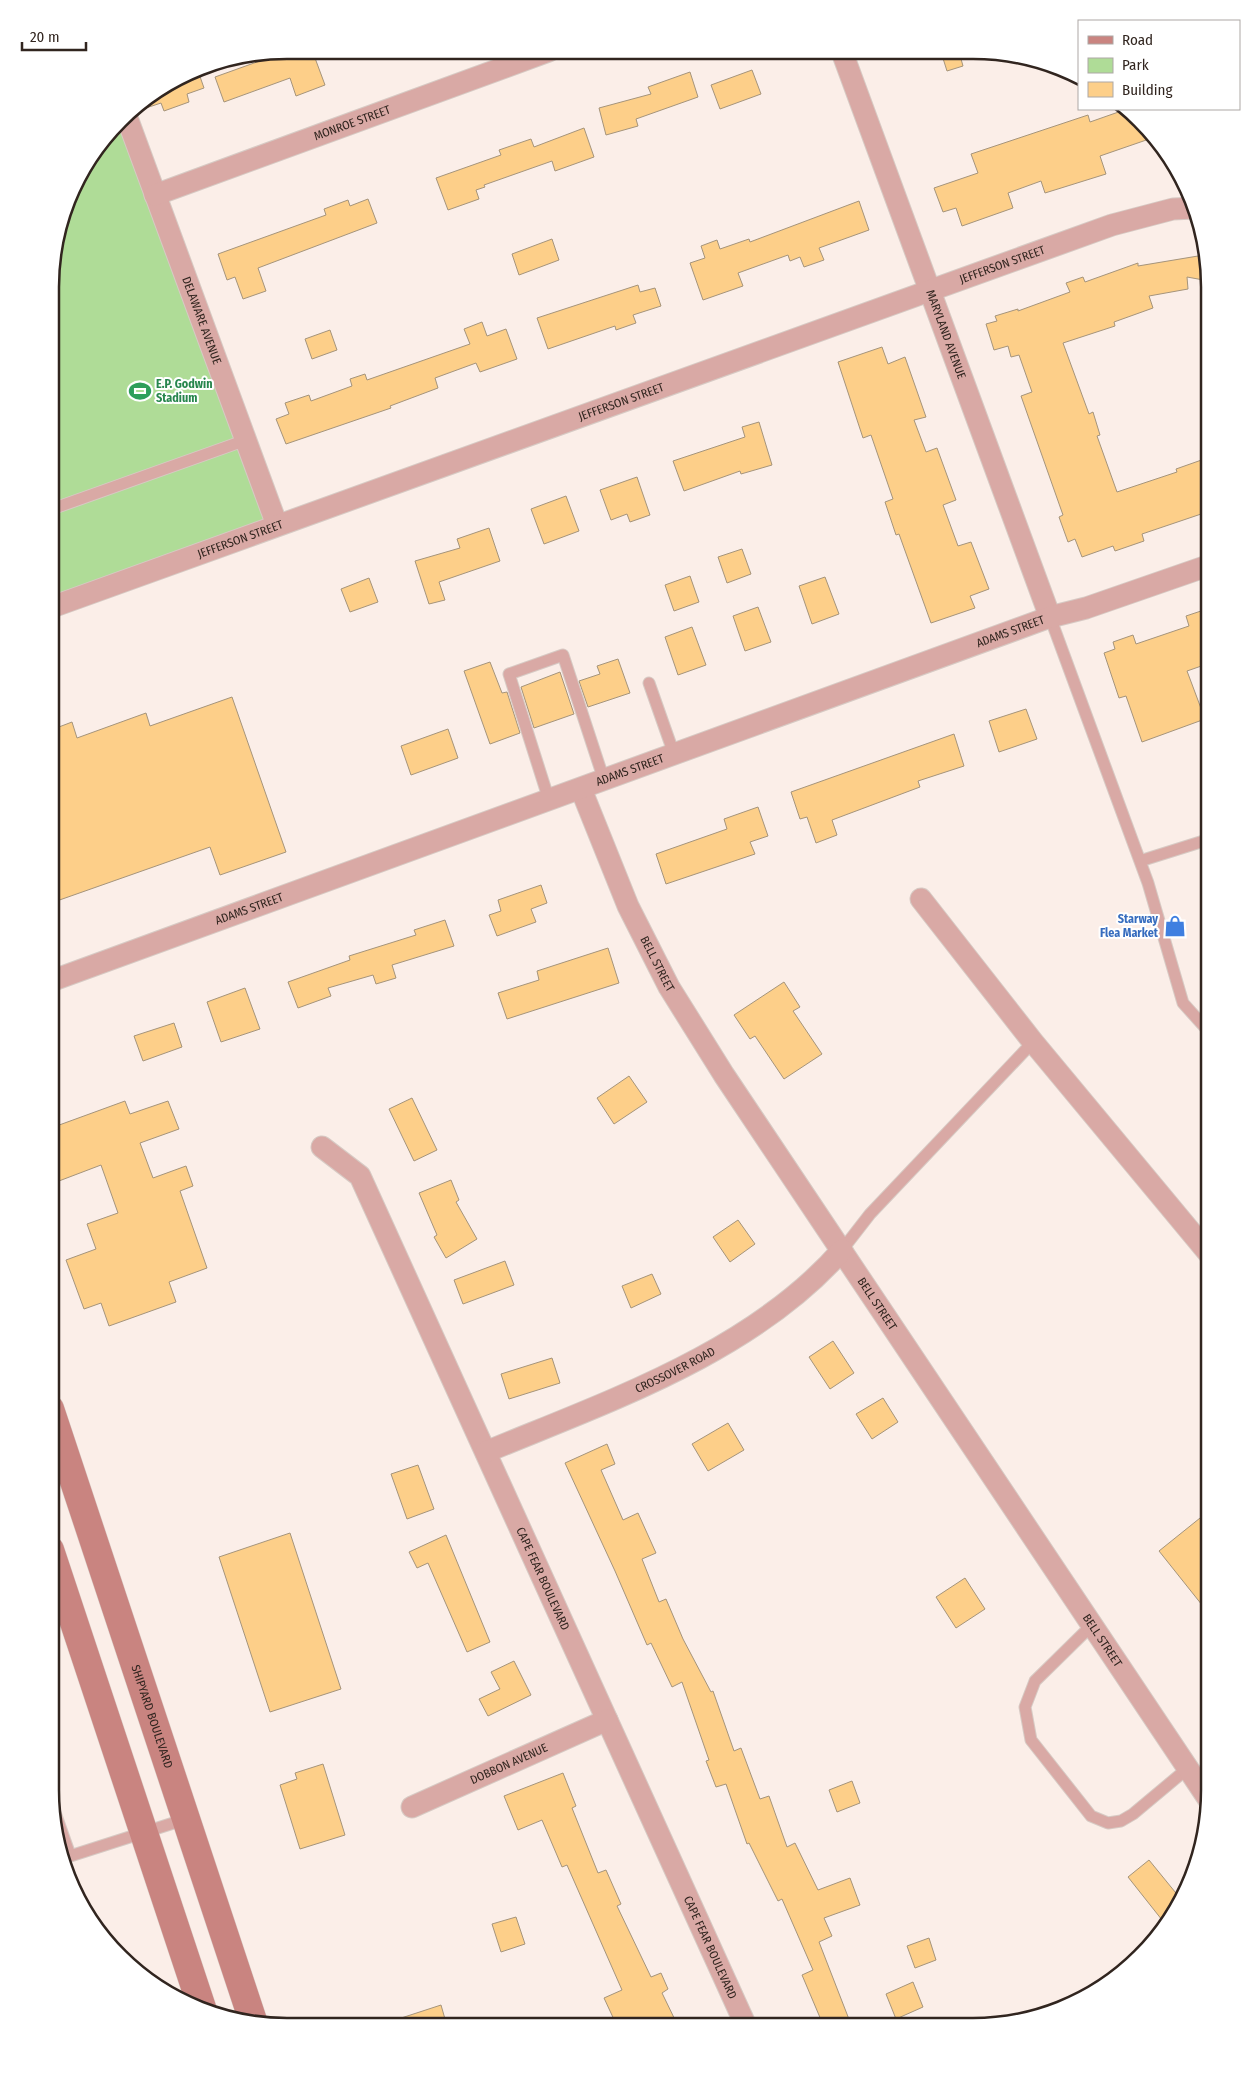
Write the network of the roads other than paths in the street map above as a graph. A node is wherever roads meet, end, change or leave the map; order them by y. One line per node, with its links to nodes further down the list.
1 (527, 59): 4 (street, MONROE STREET)
2 (845, 59): 6 (street, MARYLAND AVENUE)
3 (129, 123): 4 (street, DELAWARE AVENUE)
4 (155, 195): 7 (street, DELAWARE AVENUE)
5 (1187, 208): 6 (street, JEFFERSON STREET)
6 (930, 291): 9 (street, JEFFERSON STREET); 12 (street, MARYLAND AVENUE)
7 (246, 440): 8 (lane); 9 (street, DELAWARE AVENUE)
8 (59, 507)
9 (277, 525): 11 (street, JEFFERSON STREET)
10 (1201, 568): 12 (street, ADAMS STREET)
11 (59, 604)
12 (1050, 617): 14 (street, ADAMS STREET); 19 (lane)
13 (650, 683): 14 (lane)
14 (674, 754): 15 (street, ADAMS STREET)
15 (604, 780): 16 (street, ADAMS STREET); 17 (lane)
16 (580, 789): 17 (street, ADAMS STREET); 26 (street, BELL STREET)
17 (549, 800): 21 (street, ADAMS STREET)
18 (1201, 842): 19 (lane)
19 (1140, 861): 22 (lane)
20 (921, 899): 23 (street)
21 (59, 979)
22 (1201, 1023)
23 (1033, 1042): 25 (street); 26 (lane)
24 (322, 1146): 28 (street, CAPE FEAR BOULEVARD)
25 (1201, 1244)
26 (842, 1250): 28 (street, CROSSOVER ROAD); 30 (street, BELL STREET)
27 (59, 1436): 35 (main road, SHIPYARD BOULEVARD)
28 (486, 1452): 31 (street, CAPE FEAR BOULEVARD)
29 (59, 1577): 36 (main road)
30 (1092, 1625): 32 (street, BELL STREET); 32 (lane)
31 (607, 1720): 34 (street, DOBBON AVENUE); 40 (street, CAPE FEAR BOULEVARD)
32 (1188, 1768): 33 (street, BELL STREET)
33 (1201, 1787)
34 (412, 1807)
35 (186, 1819): 36 (lane); 39 (main road, SHIPYARD BOULEVARD)
36 (144, 1832): 37 (lane); 38 (main road)
37 (69, 1856)
38 (200, 2001)
39 (251, 2015)
40 (742, 2018)

